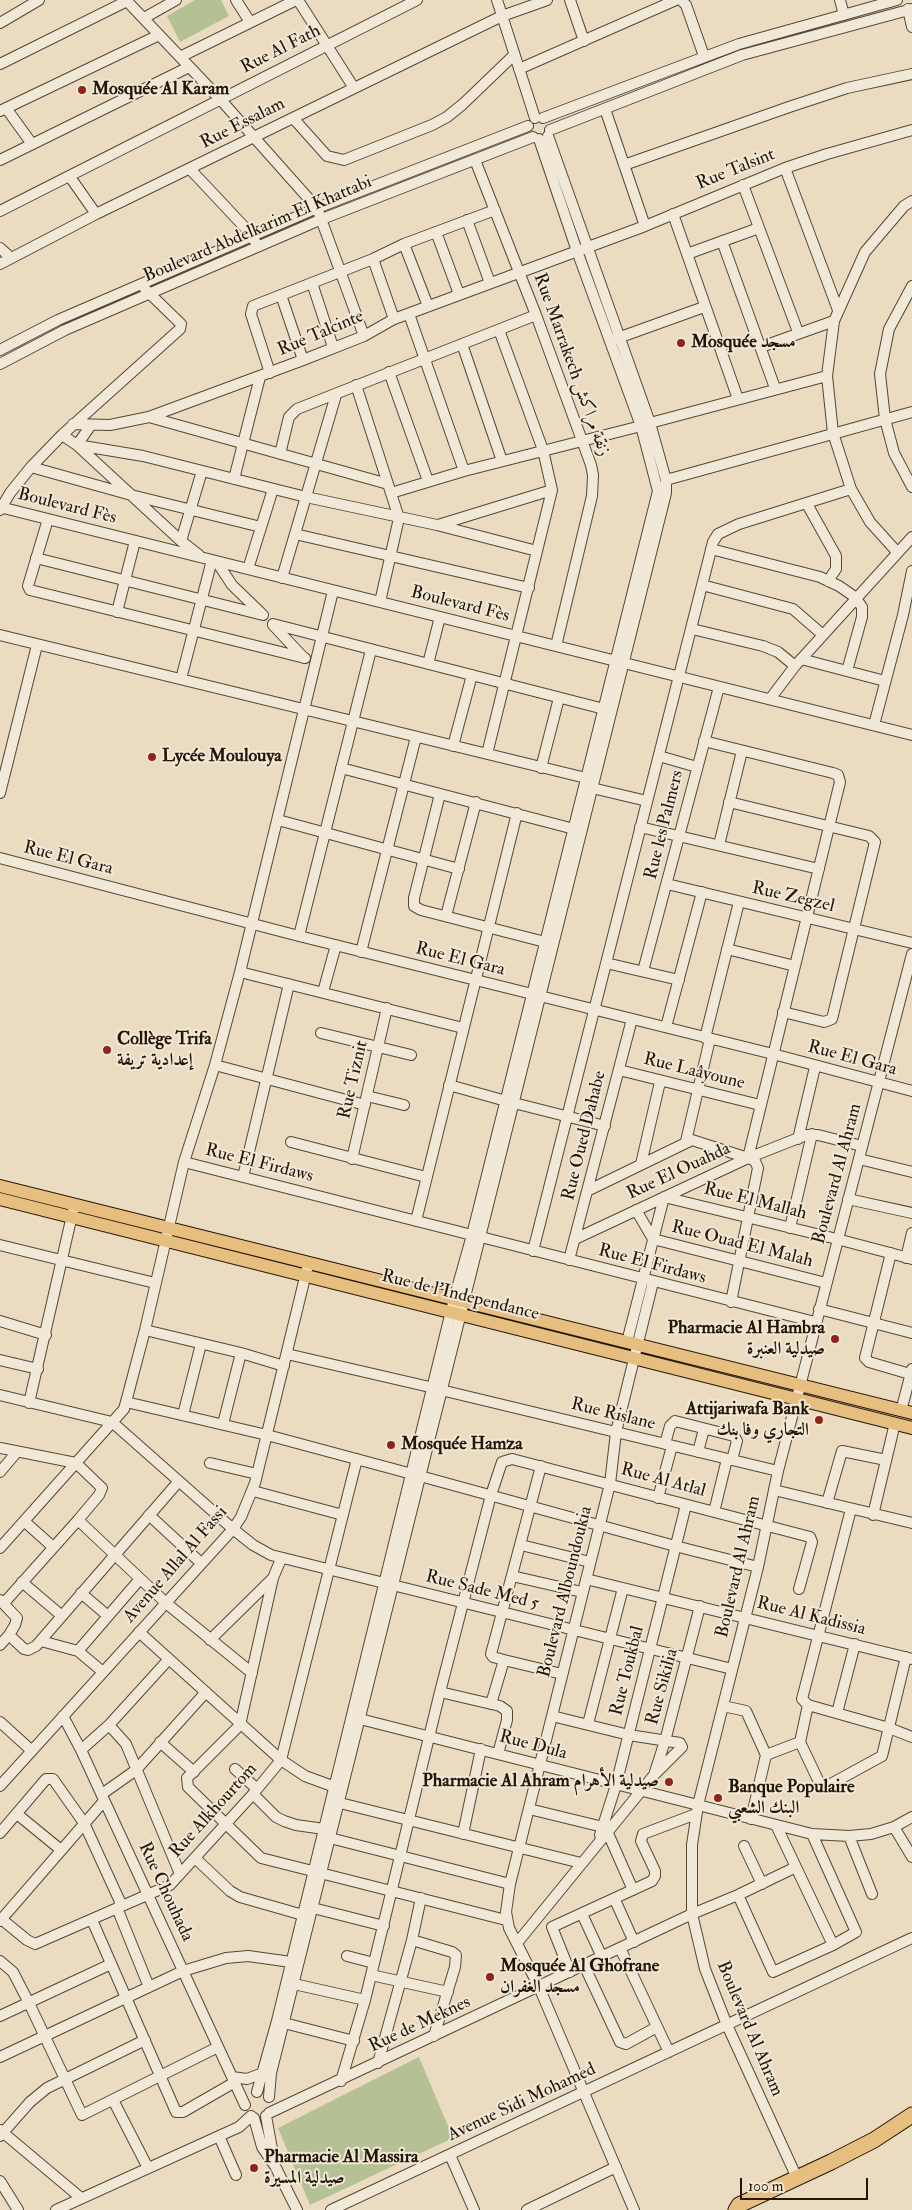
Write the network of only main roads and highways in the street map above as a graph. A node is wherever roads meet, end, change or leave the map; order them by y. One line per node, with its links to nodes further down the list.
1 (0, 1186): 3 (main road, Rue de l'Independance)
2 (0, 1199): 3 (main road, Rue de l'Independance)
3 (73, 1211): 4 (main road, Rue de l'Independance)
4 (633, 1348): 5 (main road, Rue de l'Independance); 6 (main road, Rue de l'Independance)
5 (907, 1412)
6 (912, 1428)
7 (912, 2115): 8 (highway)
8 (739, 2209)

